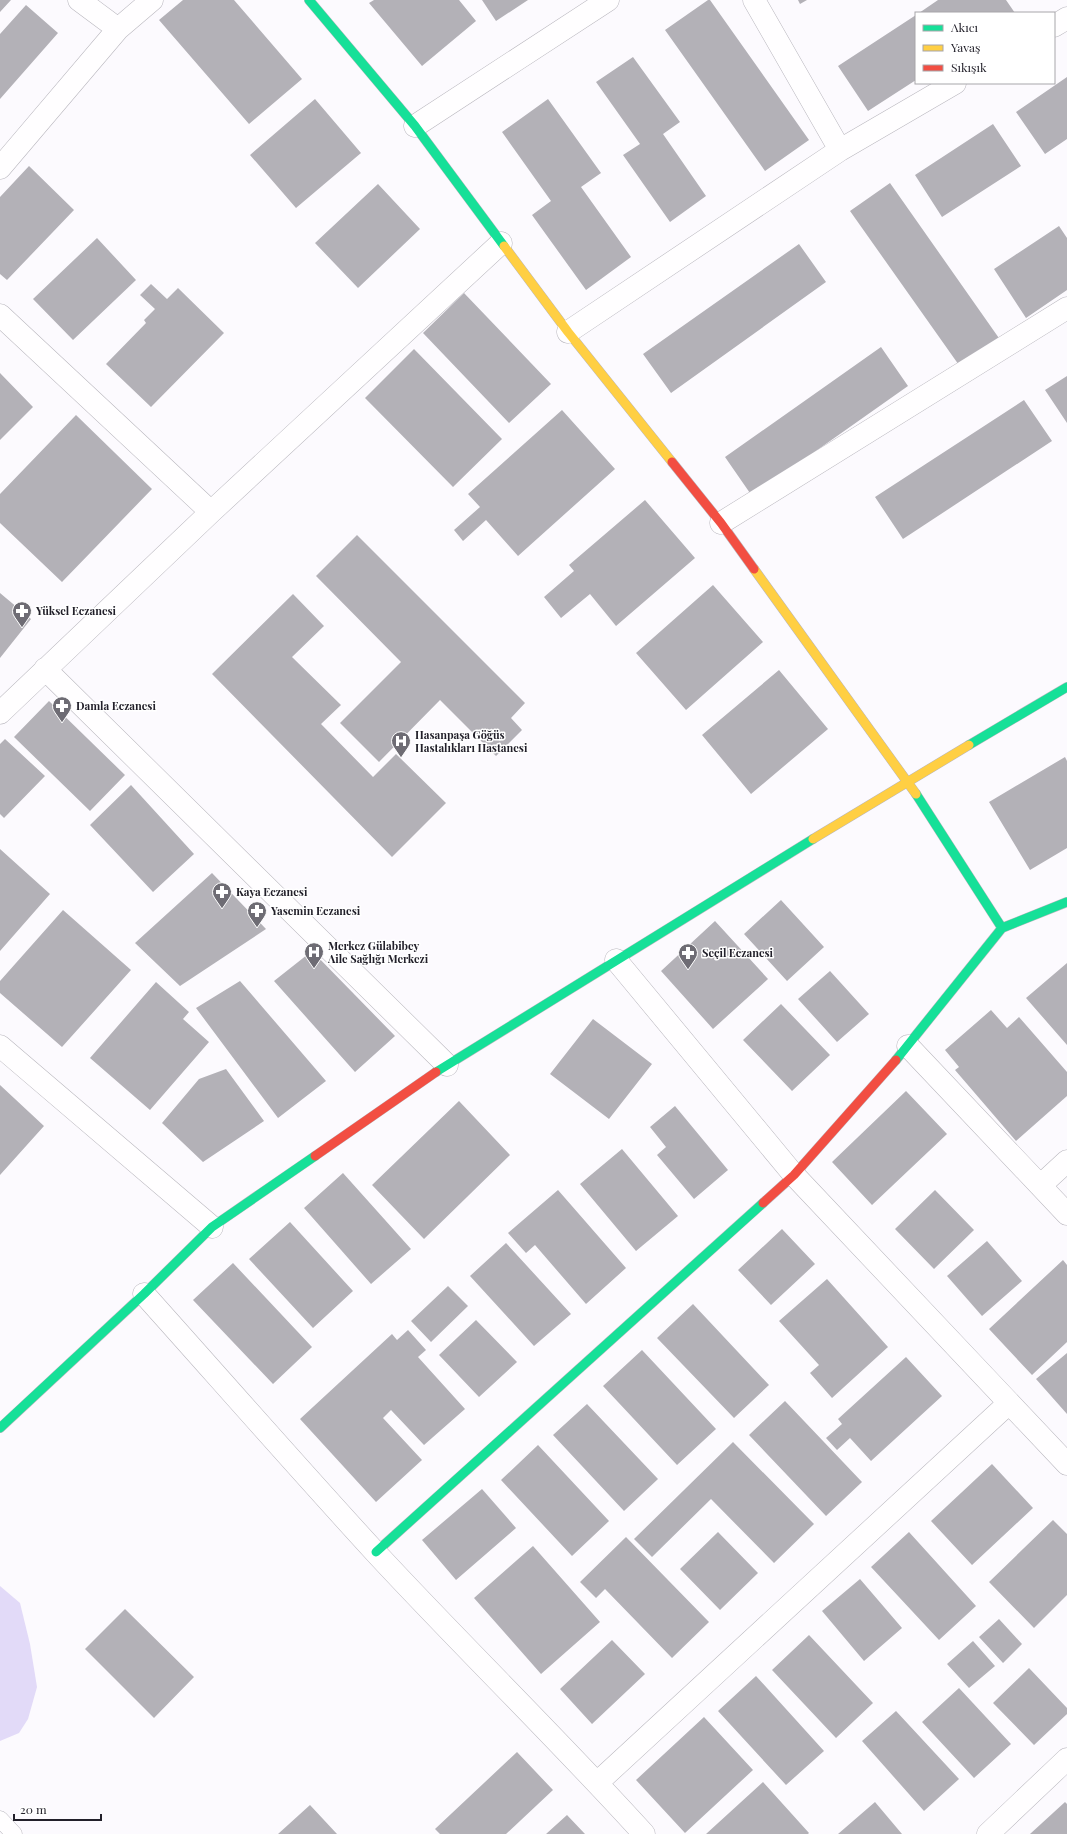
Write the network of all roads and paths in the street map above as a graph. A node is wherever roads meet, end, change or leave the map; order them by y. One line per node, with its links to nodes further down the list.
1 (79, 0): 8 (street)
2 (152, 0): 8 (street)
3 (309, 0): 10 (street)
4 (608, 0): 10 (street)
5 (754, 0): 11 (street)
6 (1067, 18): 7 (street)
7 (1055, 25)
8 (118, 29): 12 (street)
9 (953, 84): 11 (street)
10 (415, 126): 13 (street)
11 (840, 150): 16 (street)
12 (0, 168)
13 (501, 243): 16 (street); 17 (street)
14 (1067, 308): 18 (street)
15 (0, 315): 17 (street)
16 (568, 332): 18 (street)
17 (211, 512): 19 (street)
18 (721, 523): 22 (street)
19 (45, 669): 21 (street); 28 (street)
20 (1067, 687): 22 (street)
21 (0, 713)
22 (908, 781): 24 (street); 25 (street)
23 (1067, 902): 24 (street)
24 (1002, 928): 27 (street)
25 (616, 960): 28 (street); 30 (street)
26 (0, 1046): 33 (street)
27 (908, 1046): 30 (street); 31 (street)
28 (447, 1065): 33 (street)
29 (1067, 1161): 31 (street)
30 (794, 1174): 35 (street); 38 (street)
31 (1041, 1185): 32 (street)
32 (1067, 1214)
33 (212, 1227): 34 (street)
34 (144, 1294): 36 (street); 38 (street)
35 (1009, 1403): 37 (street); 40 (street)
36 (0, 1428)
37 (1067, 1464)
38 (376, 1552): 40 (street)
39 (1067, 1759): 44 (street)
40 (597, 1783): 43 (street)
41 (0, 1819): 42 (lane)
42 (14, 1834)
43 (644, 1834)
44 (988, 1834)

